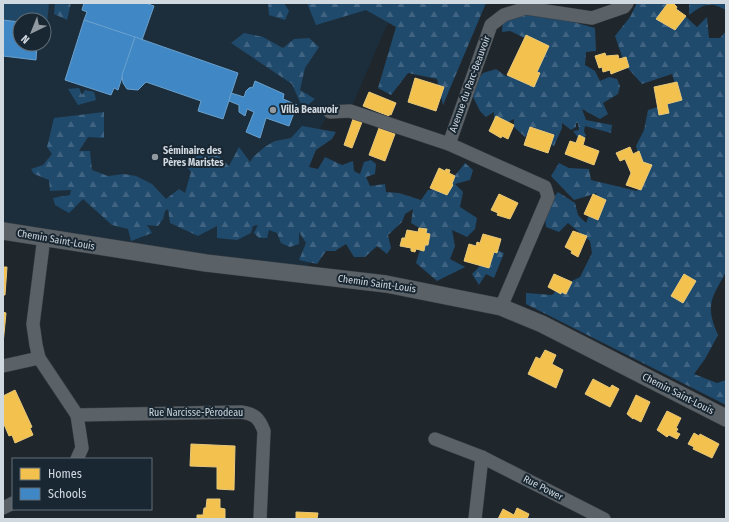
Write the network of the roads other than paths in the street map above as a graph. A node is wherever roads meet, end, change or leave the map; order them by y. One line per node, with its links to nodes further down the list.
1 (627, 3): 3 (street, Avenue du Parc-Beauvoir)
2 (330, 112): 3 (street, Avenue du Parc-Beauvoir)
3 (448, 144): 6 (street, Avenue du Parc-Beauvoir)
4 (3, 231): 5 (street, Chemin Saint-Louis)
5 (44, 237): 6 (street, Chemin Saint-Louis); 7 (street)
6 (501, 307): 10 (street, Chemin Saint-Louis)
7 (39, 358): 8 (street); 9 (street)
8 (3, 366)
9 (77, 414): 13 (street); 16 (street, Rue Narcisse-Pérodeau)
10 (726, 418)
11 (435, 439): 12 (street, Rue Power)
12 (482, 457): 17 (street); 18 (street, Rue Power)
13 (77, 458)
14 (12, 504): 15 (street)
15 (3, 508)
16 (260, 519)
17 (475, 519)
18 (604, 519)

